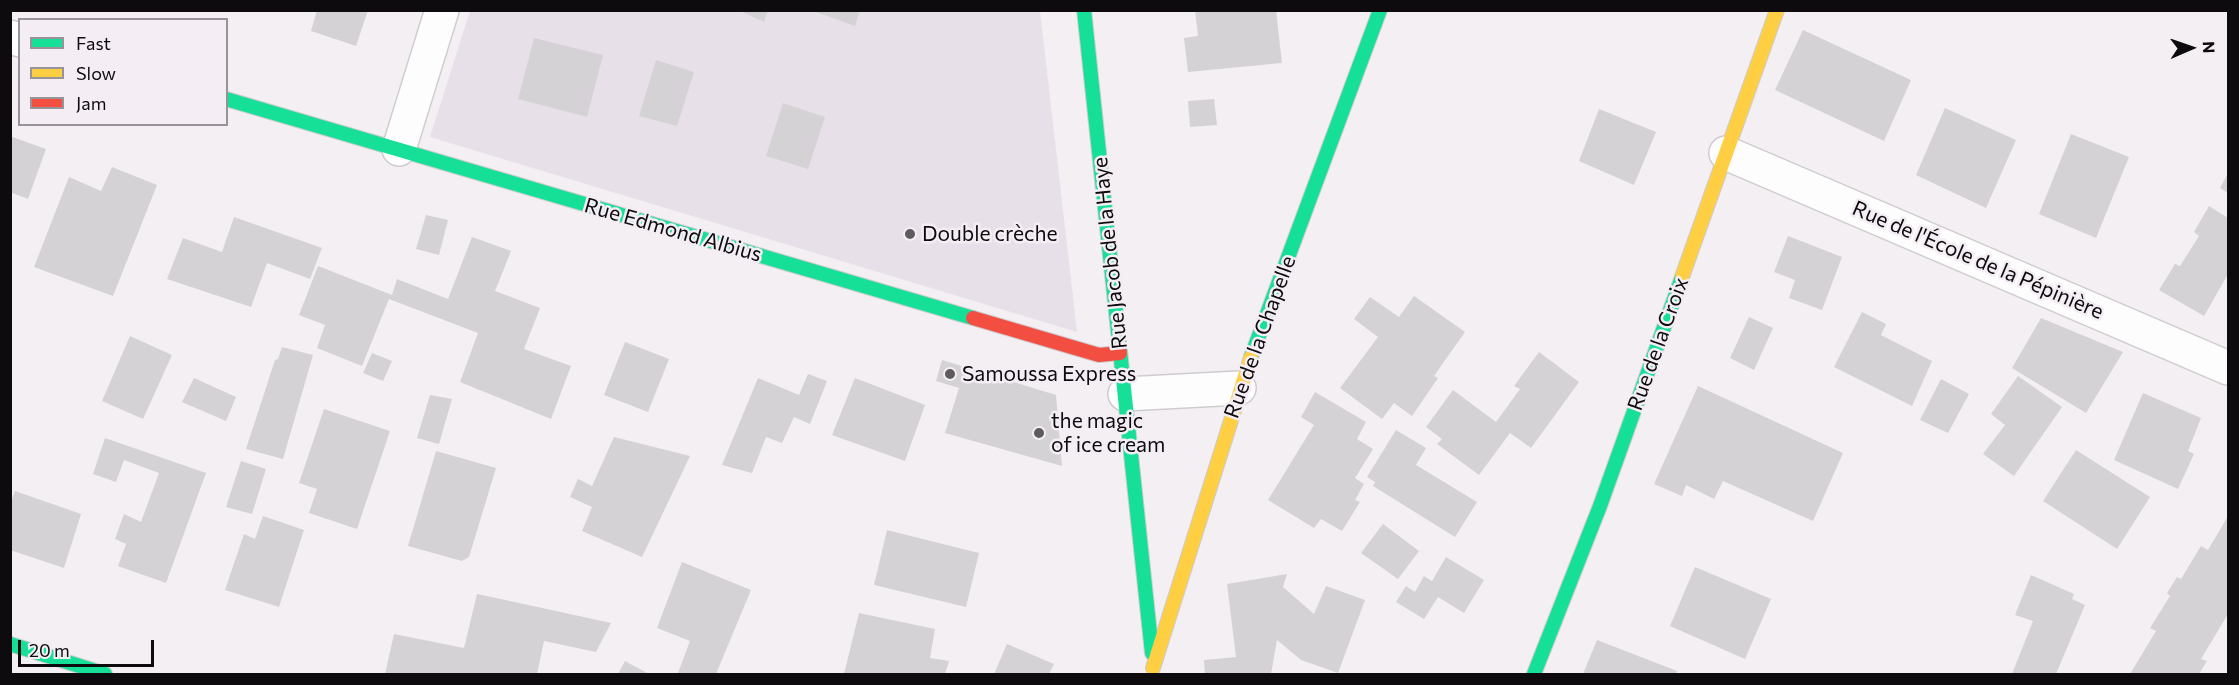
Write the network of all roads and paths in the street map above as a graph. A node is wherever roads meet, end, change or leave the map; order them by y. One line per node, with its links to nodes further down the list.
1 (442, 10): 6 (street)
2 (1084, 10): 8 (street, Rue Jacob de la Haye)
3 (1380, 10): 10 (street, Rue de la Chapelle)
4 (1777, 10): 7 (street, Rue de la Croix)
5 (228, 100): 6 (street, Rue Edmond Albius)
6 (399, 149): 8 (street, Rue Edmond Albius)
7 (1726, 153): 9 (street, Rue de l'École de la Pépinière); 15 (street, Rue de la Croix)
8 (1120, 353): 11 (street, Rue Jacob de la Haye)
9 (2229, 368)
10 (1239, 388): 11 (street); 13 (street, Rue de la Chapelle)
11 (1125, 394): 13 (street, Rue Jacob de la Haye)
12 (10, 644): 14 (street)
13 (1154, 671)
14 (105, 675)
15 (1534, 675)

